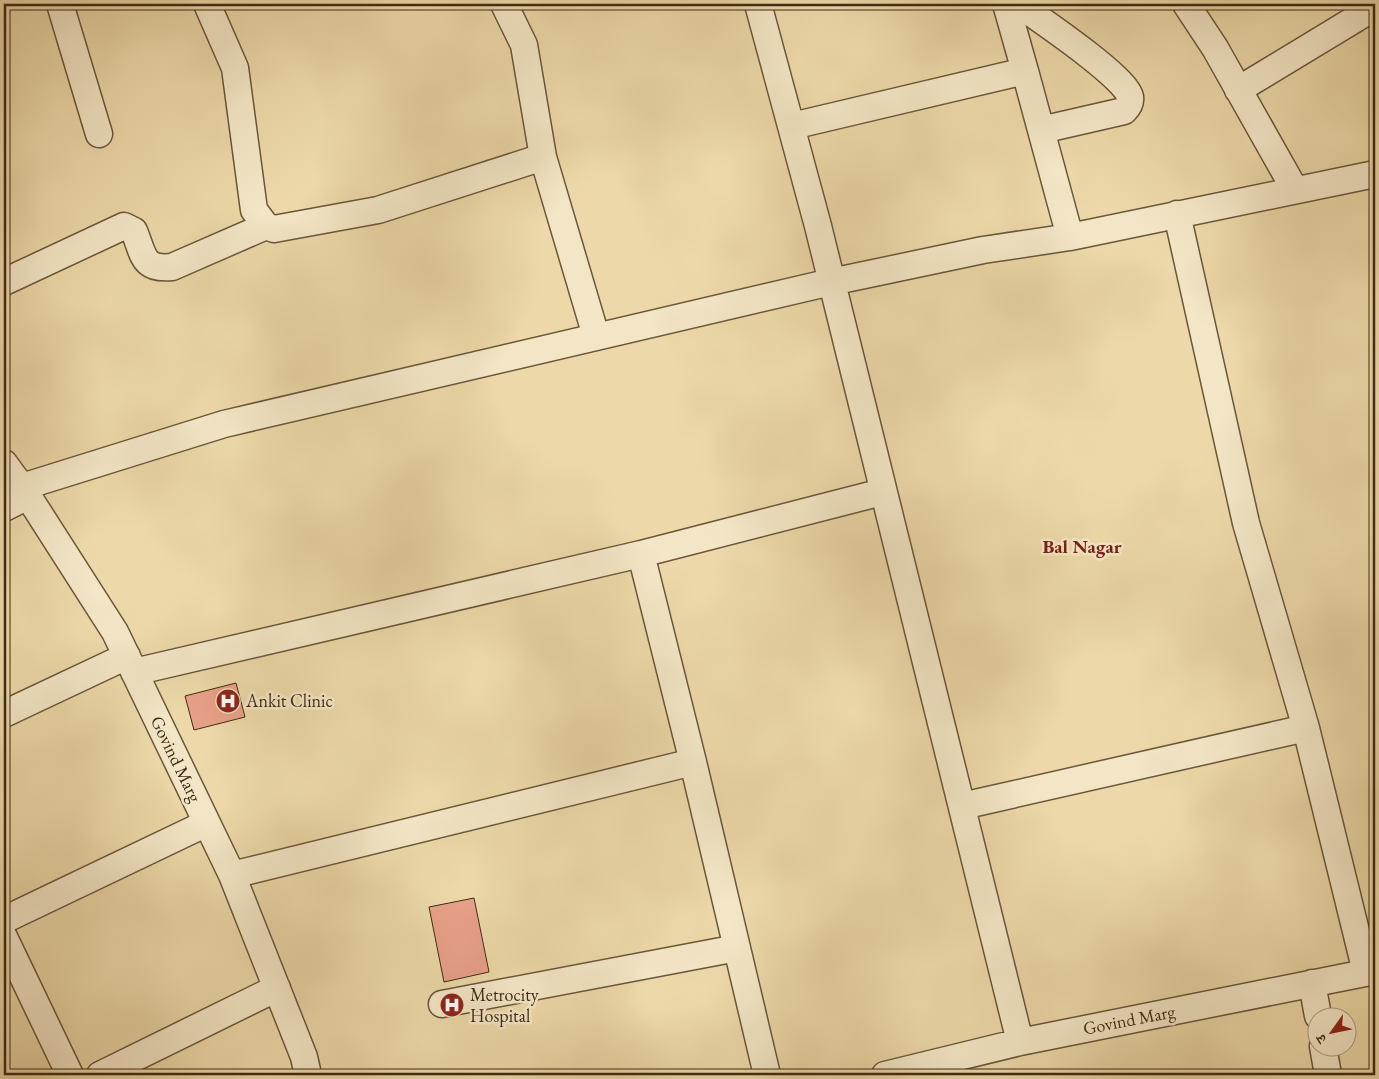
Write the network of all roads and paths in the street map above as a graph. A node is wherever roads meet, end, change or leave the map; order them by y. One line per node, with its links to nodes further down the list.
1 (60, 4): 13 (street)
2 (207, 4): 18 (street)
3 (504, 4): 14 (street)
4 (758, 4): 11 (street)
5 (1006, 4): 9 (street)
6 (1018, 4): 12 (street)
7 (1186, 4): 10 (street)
8 (1375, 7): 10 (street)
9 (1025, 71): 11 (street); 12 (street)
10 (1238, 90): 16 (street)
11 (792, 126): 21 (street)
12 (1041, 130): 19 (street)
13 (99, 134)
14 (543, 157): 18 (street); 22 (street)
15 (1375, 174): 16 (street)
16 (1295, 190): 17 (street)
17 (1177, 214): 19 (street); 30 (street)
18 (266, 226): 20 (street)
19 (1070, 237): 21 (street)
20 (4, 282)
21 (831, 282): 22 (street); 25 (street)
22 (596, 336): 24 (street)
23 (4, 463): 24 (street, Govind Marg)
24 (25, 492): 26 (street); 28 (street, Govind Marg)
25 (882, 492): 27 (street); 32 (street)
26 (4, 508)
27 (641, 554): 28 (street); 31 (street)
28 (130, 664): 29 (street); 33 (street, Govind Marg)
29 (4, 714)
30 (1306, 728): 32 (street); 38 (street)
31 (693, 762): 34 (street); 37 (street)
32 (962, 806): 43 (street)
33 (207, 823): 34 (street, Govind Marg); 35 (street)
34 (232, 875): 40 (street, Govind Marg)
35 (4, 920)
36 (4, 937): 45 (street)
37 (737, 948): 41 (street); 48 (street)
38 (1371, 972): 39 (street, Govind Marg)
39 (1312, 983): 42 (street); 43 (street, Govind Marg)
40 (277, 988): 46 (street); 47 (street, Govind Marg)
41 (442, 1004)
42 (1316, 1006)
43 (1020, 1042): 49 (street, Govind Marg)
44 (1325, 1056): 50 (street)
45 (70, 1075)
46 (100, 1075)
47 (308, 1075)
48 (767, 1075)
49 (885, 1075)
50 (1328, 1075)

